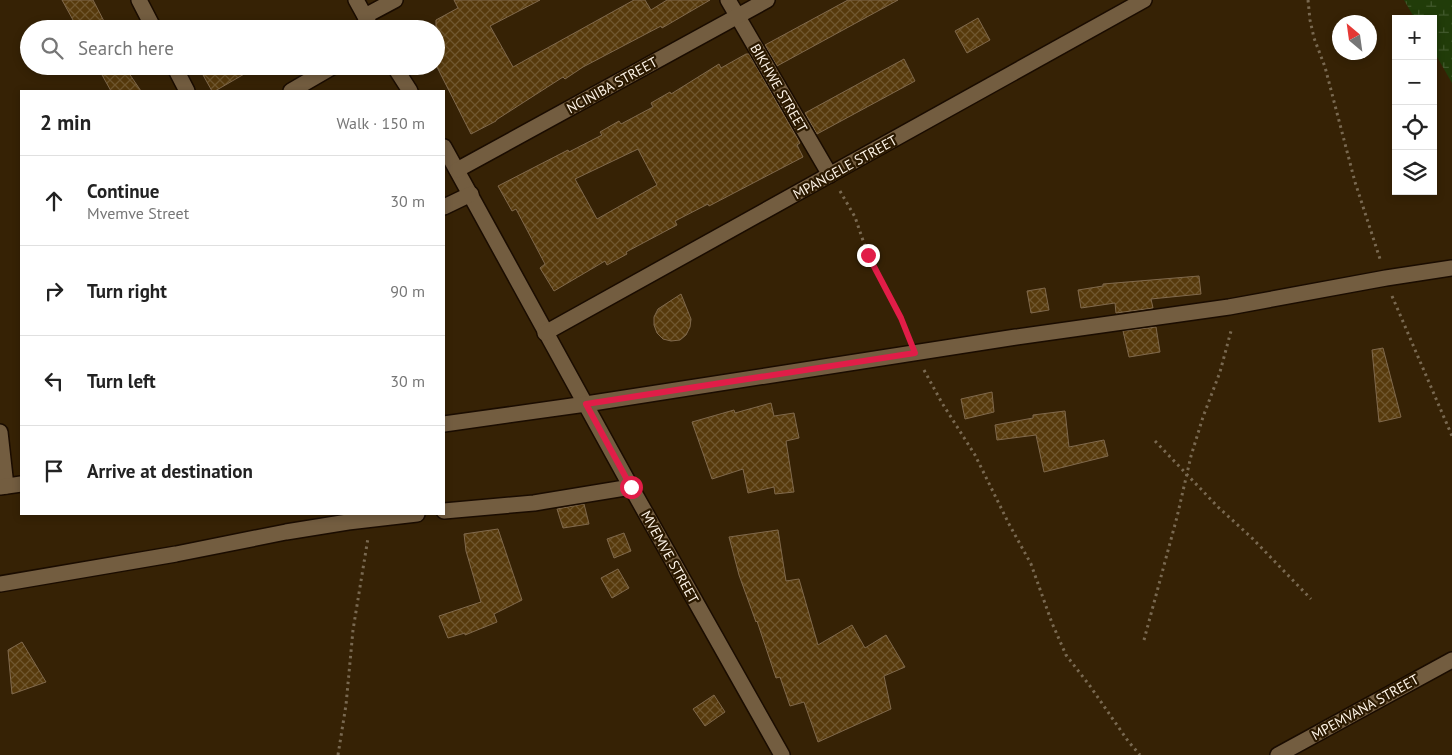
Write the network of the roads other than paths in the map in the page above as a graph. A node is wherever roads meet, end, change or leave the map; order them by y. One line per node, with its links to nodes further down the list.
1 (139, 0): 8 (street)
2 (356, 0): 9 (street)
3 (395, 0): 10 (street)
4 (728, 0): 7 (street, BIKHWE STREET)
5 (767, 0): 7 (street, NCINIBA STREET)
6 (1144, 0): 19 (street, MPANGELE STREET)
7 (737, 16): 18 (street, NCINIBA STREET); 19 (street, BIKHWE STREET)
8 (149, 20)
9 (368, 20)
10 (371, 20)
11 (179, 75): 14 (street)
12 (319, 75): 15 (street)
13 (400, 75): 16 (street)
14 (186, 90)
15 (293, 90)
16 (409, 90)
17 (445, 149): 18 (street, MVEMVE STREET)
18 (458, 170): 20 (street, MVEMVE STREET)
19 (830, 175): 23 (street, MPANGELE STREET)
20 (471, 194): 21 (street); 23 (street, MVEMVE STREET)
21 (445, 207)
22 (1452, 268): 24 (street)
23 (546, 333): 24 (street, MVEMVE STREET)
24 (586, 404): 25 (street); 29 (street, MVEMVE STREET)
25 (445, 424)
26 (0, 432): 28 (street)
27 (20, 484): 28 (street)
28 (3, 487)
29 (631, 487): 30 (street); 34 (street, MVEMVE STREET)
30 (445, 511)
31 (408, 515): 32 (street)
32 (0, 584)
33 (1452, 660): 35 (street, MPEMVANA STREET)
34 (782, 755)
35 (1278, 755)

